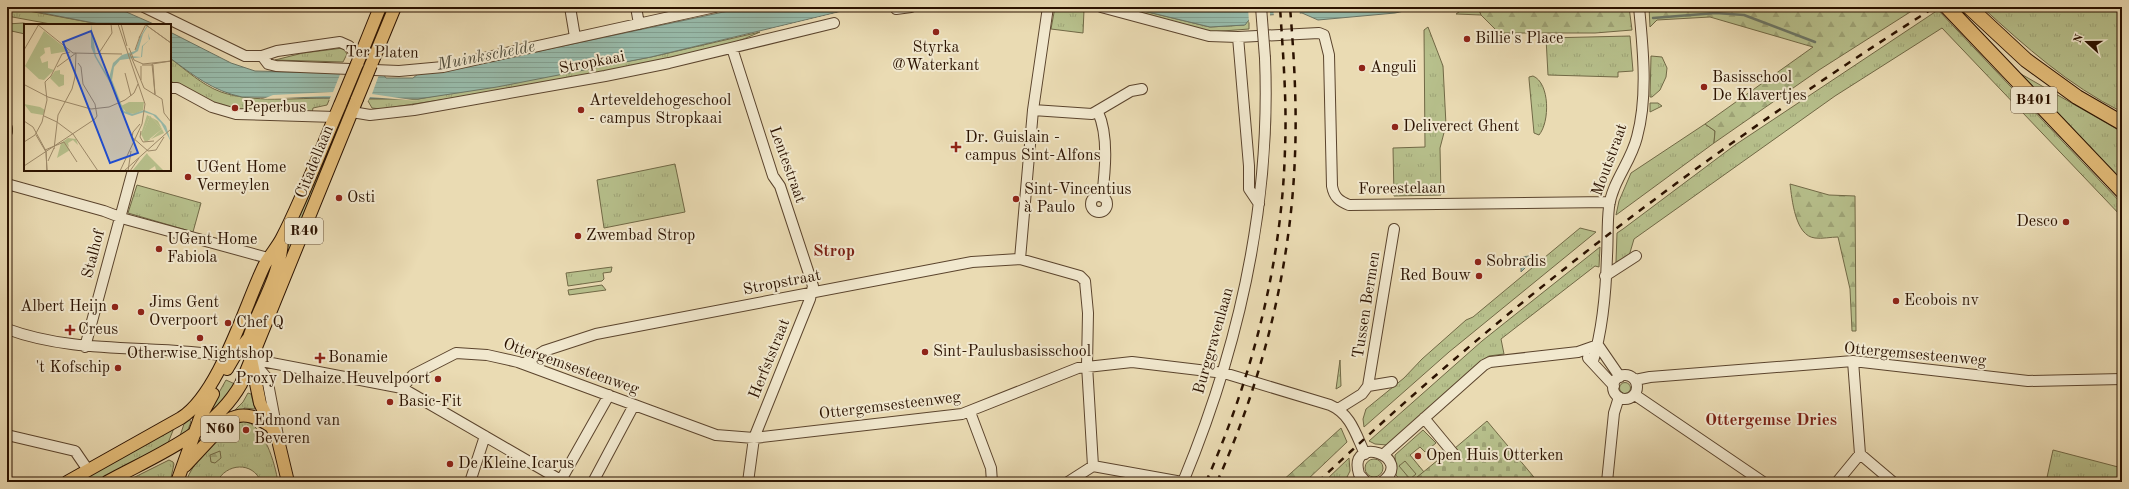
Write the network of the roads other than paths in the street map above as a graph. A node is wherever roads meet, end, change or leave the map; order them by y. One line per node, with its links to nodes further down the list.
1 (144, 7): 20 (street, Ter Platen)
2 (570, 7): 17 (street)
3 (636, 7): 16 (street)
4 (715, 7): 16 (street, Ter Platen)
5 (911, 7): 14 (street)
6 (1048, 7): 25 (street)
7 (1101, 7): 18 (street)
8 (1261, 7): 36 (street, Burggravenlaan, bridge)
9 (1639, 7): 35 (street, Moutstraat)
10 (1946, 7): 33 (highway, B401)
11 (1969, 7): 28 (highway, B401)
12 (379, 8): 21 (main road, R40)
13 (394, 8): 24 (main road, Citadellaan / R40, bridge)
14 (896, 9)
15 (834, 23): 19 (street, Stropkaai)
16 (639, 24): 17 (street, Ter Platen)
17 (575, 37): 20 (street, Ter Platen)
18 (1238, 37): 35 (street, Foreestelaan); 36 (street)
19 (732, 48): 24 (street, Stropkaai); 44 (street, Lentestraat)
20 (262, 56): 21 (street, Ter Platen)
21 (358, 61): 27 (main road, Citadellaan / R40, bridge)
22 (171, 88): 27 (street)
23 (1142, 90): 26 (street)
24 (354, 108): 49 (main road, Citadellaan / R40)
25 (1033, 110): 26 (street); 42 (street)
26 (1098, 112): 34 (street)
27 (335, 116): 39 (main road, Citadellaan / R40)
28 (2122, 123)
29 (7, 128): 30 (street)
30 (7, 132)
31 (133, 171): 37 (street, Stalhof)
32 (7, 184): 37 (street)
33 (2122, 191)
34 (1102, 197)
35 (1610, 202): 43 (street, Moutstraat)
36 (1259, 204): 54 (street, Burggravenlaan)
37 (120, 217): 41 (street); 47 (street, Stalhof)
38 (1394, 229): 59 (street, Tussen Bermen)
39 (282, 239): 41 (main road, Citadellaan / R40); 49 (main road, Citadellaan / R40)
40 (1636, 256): 43 (street)
41 (268, 258): 49 (main road, Citadellaan / R40)
42 (1020, 259): 44 (street, Stropstraat); 53 (street, Stropstraat)
43 (1605, 276): 46 (street, Moutstraat)
44 (812, 292): 52 (street, Stropstraat); 73 (street, Herfststraat)
45 (7, 329): 47 (street)
46 (1598, 345): 48 (street); 50 (street); 55 (street)
47 (85, 347): 49 (street)
48 (1578, 352): 50 (street); 68 (street)
49 (238, 357): 61 (street); 69 (main road); 70 (main road, R40); 70 (main road, R40); 74 (street); 80 (main road, R40)
50 (1592, 361): 60 (street)
51 (1853, 361): 56 (street, Ottergemsesteenweg); 57 (street, Ottergemsesteenweg); 78 (street)
52 (523, 364): 61 (street, Ottergemsesteenweg); 62 (street, Ottergemsesteenweg)
53 (1087, 365): 54 (street, Ottergemsesteenweg); 67 (street, Ottergemsesteenweg); 79 (street)
54 (1224, 373): 66 (street, Ottergemsesteenweg); 92 (street, Burggravenlaan)
55 (1620, 377): 57 (street, Ottergemsesteenweg); 60 (street)
56 (2122, 379)
57 (1635, 380): 63 (street)
58 (1392, 382): 59 (street)
59 (1368, 386): 66 (street)
60 (1614, 386): 64 (street)
61 (402, 388): 72 (street)
62 (609, 395): 65 (street, Ottergemsesteenweg); 82 (street)
63 (1634, 395): 64 (street); 95 (street)
64 (1619, 397): 94 (street)
65 (634, 405): 73 (street, Ottergemsesteenweg); 88 (street)
66 (1338, 409): 76 (street, Ottergemsesteenweg)
67 (970, 412): 73 (street, Ottergemsesteenweg); 90 (street)
68 (1424, 418): 75 (street); 77 (street)
69 (272, 427): 74 (main road); 81 (main road, N60)
70 (193, 434): 81 (main road, N60); 85 (main road, R40)
71 (7, 435): 80 (street)
72 (485, 436): 82 (street); 87 (street)
73 (754, 438): 89 (street, Herfststraat)
74 (278, 440): 86 (main road)
75 (1453, 453)
76 (1364, 454): 77 (street); 83 (street)
77 (1384, 454): 93 (street)
78 (1860, 454): 96 (street); 97 (street)
79 (1093, 466): 91 (street); 92 (street)
80 (88, 470): 84 (main road, R40)
81 (178, 478)
82 (563, 481)
83 (1361, 481)
84 (67, 482)
85 (107, 482)
86 (288, 482)
87 (470, 482)
88 (593, 482)
89 (748, 482)
90 (992, 482)
91 (1068, 482)
92 (1183, 482)
93 (1382, 482)
94 (1607, 482)
95 (1763, 482)
96 (1837, 482)
97 (1893, 482)

